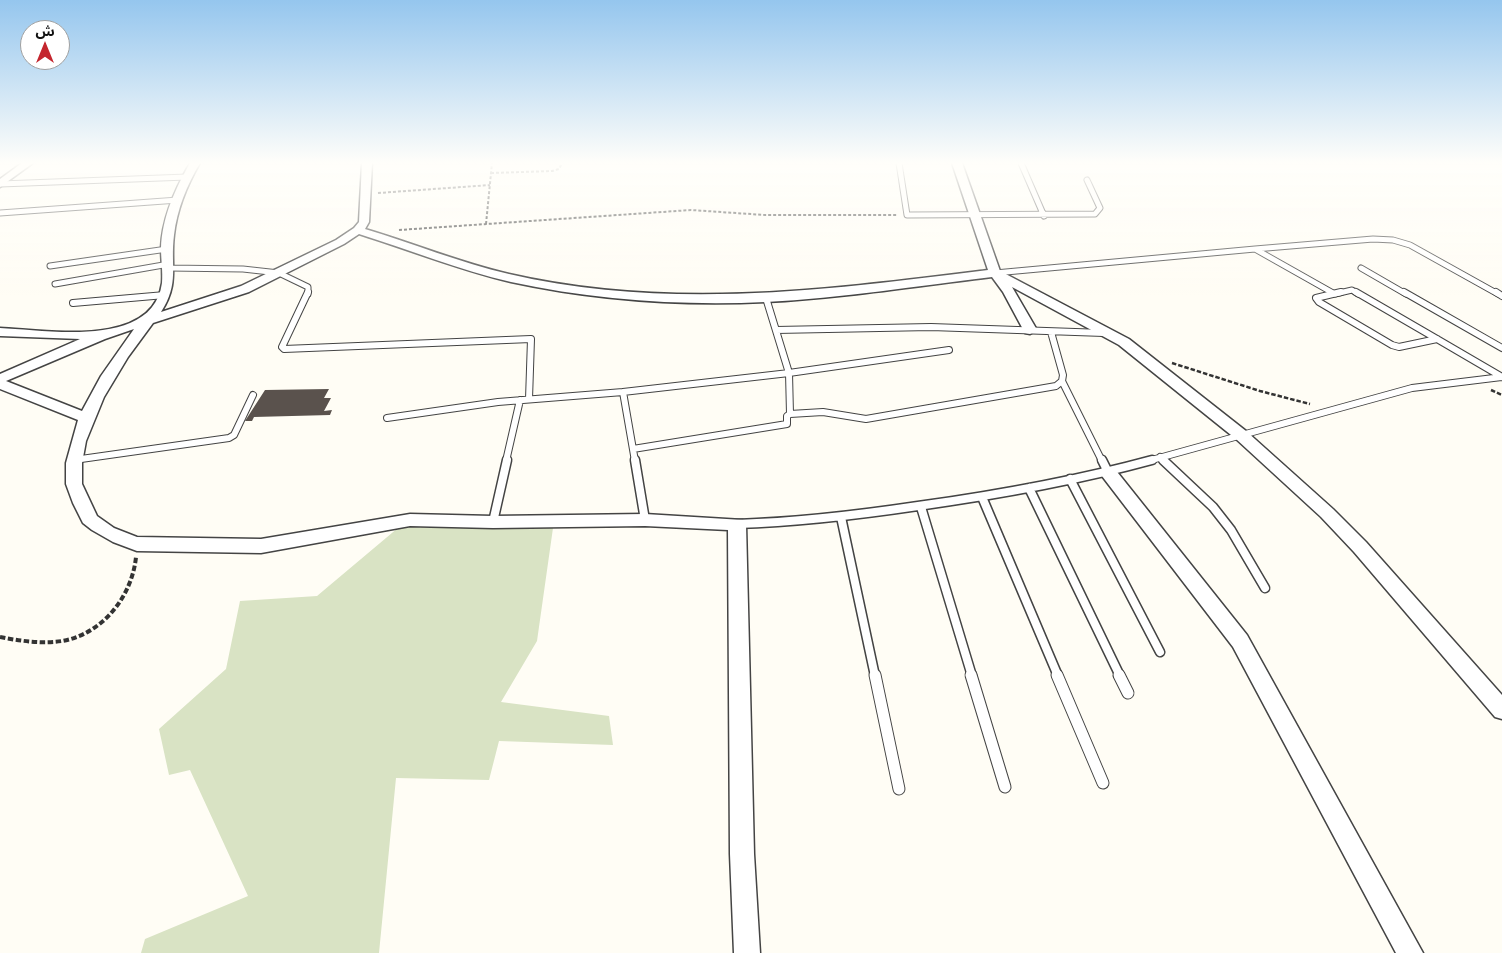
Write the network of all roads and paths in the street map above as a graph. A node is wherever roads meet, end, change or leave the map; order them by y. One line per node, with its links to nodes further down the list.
1 (76, 207): 9 (lane)
2 (176, 207): 15 (street)
3 (366, 207): 14 (street)
4 (488, 207): 13 (path)
5 (906, 207): 10 (lane)
6 (973, 207): 11 (street)
7 (1040, 207): 12 (lane)
8 (1100, 207): 12 (lane)
9 (0, 213)
10 (907, 215): 11 (lane); 13 (path)
11 (976, 216): 12 (lane); 21 (street)
12 (1044, 216)
13 (486, 224): 14 (path)
14 (362, 231): 20 (street); 26 (street)
15 (167, 249): 17 (lane); 18 (street)
16 (1255, 249): 21 (lane); 23 (lane); 25 (lane)
17 (50, 266)
18 (169, 266): 20 (lane); 22 (lane); 24 (street)
19 (1361, 268): 36 (lane)
20 (279, 273): 28 (street); 46 (lane)
21 (996, 273): 26 (street); 30 (street); 33 (street)
22 (55, 284)
23 (1333, 293): 35 (lane); 35 (lane)
24 (164, 295): 27 (lane); 28 (street)
25 (1502, 296)
26 (766, 298): 29 (lane)
27 (73, 303)
28 (147, 322): 34 (street); 50 (street)
29 (776, 330): 30 (lane); 39 (lane)
30 (1030, 330): 32 (lane)
31 (0, 332): 34 (street)
32 (1051, 332): 33 (lane); 42 (lane)
33 (1108, 333): 38 (street)
34 (100, 336): 41 (street)
35 (1437, 339): 40 (lane)
36 (1502, 348)
37 (949, 350): 39 (lane)
38 (1150, 361): 48 (path); 52 (street)
39 (789, 372): 44 (lane); 49 (lane)
40 (1502, 377): 48 (lane)
41 (0, 379)
42 (1062, 381): 49 (lane); 56 (lane)
43 (0, 384): 50 (street)
44 (624, 392): 46 (lane); 53 (lane)
45 (253, 395): 55 (lane)
46 (530, 399): 47 (lane)
47 (520, 400): 51 (lane); 63 (lane)
48 (1343, 409): 52 (lane)
49 (790, 414): 53 (lane)
50 (86, 418): 55 (street)
51 (387, 418)
52 (1241, 435): 54 (lane); 70 (street)
53 (633, 449): 62 (lane)
54 (1160, 457): 56 (lane); 66 (lane)
55 (74, 460): 65 (street)
56 (1108, 472): 57 (lane); 75 (street)
57 (1070, 479): 58 (lane); 68 (lane)
58 (1029, 488): 59 (lane); 69 (lane)
59 (982, 497): 60 (lane); 71 (lane)
60 (921, 507): 61 (lane); 72 (lane)
61 (841, 516): 64 (lane); 73 (lane)
62 (646, 520): 63 (street); 64 (street)
63 (493, 522): 65 (street)
64 (737, 524): 74 (street)
65 (137, 544): 67 (path)
66 (1265, 588)
67 (0, 637)
68 (1160, 652)
69 (1128, 693)
70 (1502, 710)
71 (1103, 783)
72 (1005, 787)
73 (899, 789)
74 (747, 953)
75 (1410, 953)

